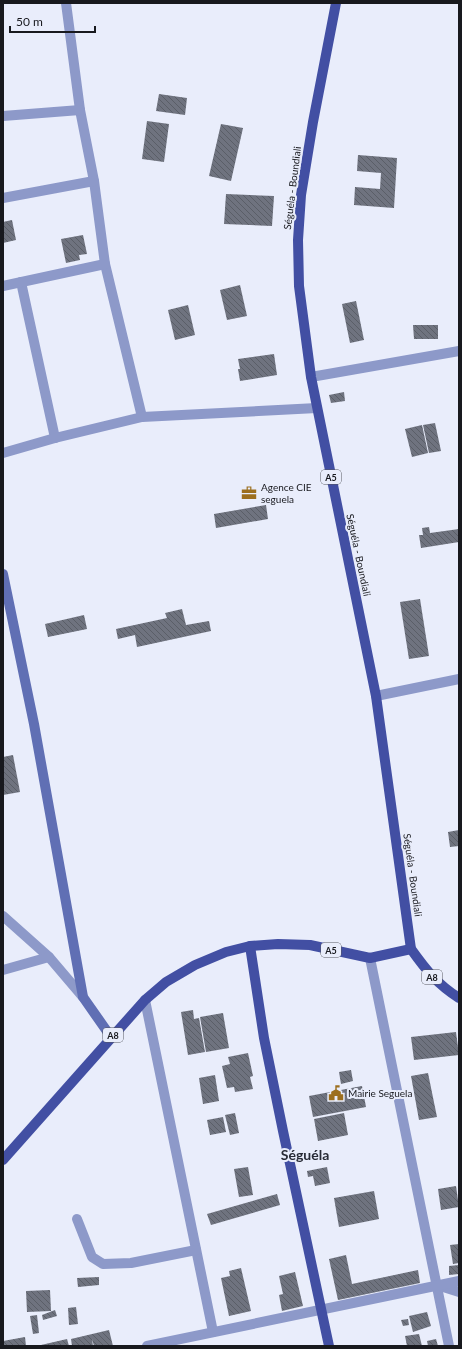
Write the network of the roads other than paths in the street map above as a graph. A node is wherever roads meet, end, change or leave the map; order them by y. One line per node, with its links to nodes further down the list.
1 (66, 3): 3 (street)
2 (336, 3): 11 (main road, Séguéla - Boundiali / A5)
3 (80, 110): 4 (street); 5 (street)
4 (3, 116)
5 (94, 181): 6 (street); 7 (street)
6 (3, 198)
7 (105, 264): 8 (street); 13 (street)
8 (22, 282): 9 (street); 14 (street)
9 (3, 286)
10 (459, 350): 11 (street)
11 (310, 377): 12 (main road, Séguéla - Boundiali / A5)
12 (316, 408): 13 (street); 18 (main road, Séguéla - Boundiali / A5)
13 (142, 417): 14 (street)
14 (56, 438): 15 (street)
15 (3, 453)
16 (3, 574): 25 (main road)
17 (459, 679): 18 (street)
18 (376, 696): 21 (main road, Séguéla - Boundiali / A5)
19 (3, 916): 22 (street)
20 (250, 946): 23 (main road, A5); 27 (main road, A8); 35 (main road)
21 (411, 949): 23 (main road, A5); 26 (main road, A8)
22 (49, 957): 24 (street); 25 (street)
23 (370, 958): 33 (street)
24 (3, 970)
25 (83, 997): 28 (main road)
26 (459, 998)
27 (145, 1000): 28 (main road, A8); 31 (street)
28 (112, 1037): 29 (main road, A8)
29 (3, 1160)
30 (77, 1219): 31 (street)
31 (196, 1250): 36 (street)
32 (459, 1281): 33 (street)
33 (437, 1285): 34 (street); 35 (street); 39 (street)
34 (459, 1292)
35 (321, 1310): 36 (street); 38 (main road)
36 (213, 1332): 37 (street)
37 (147, 1346)
38 (328, 1346)
39 (449, 1346)

